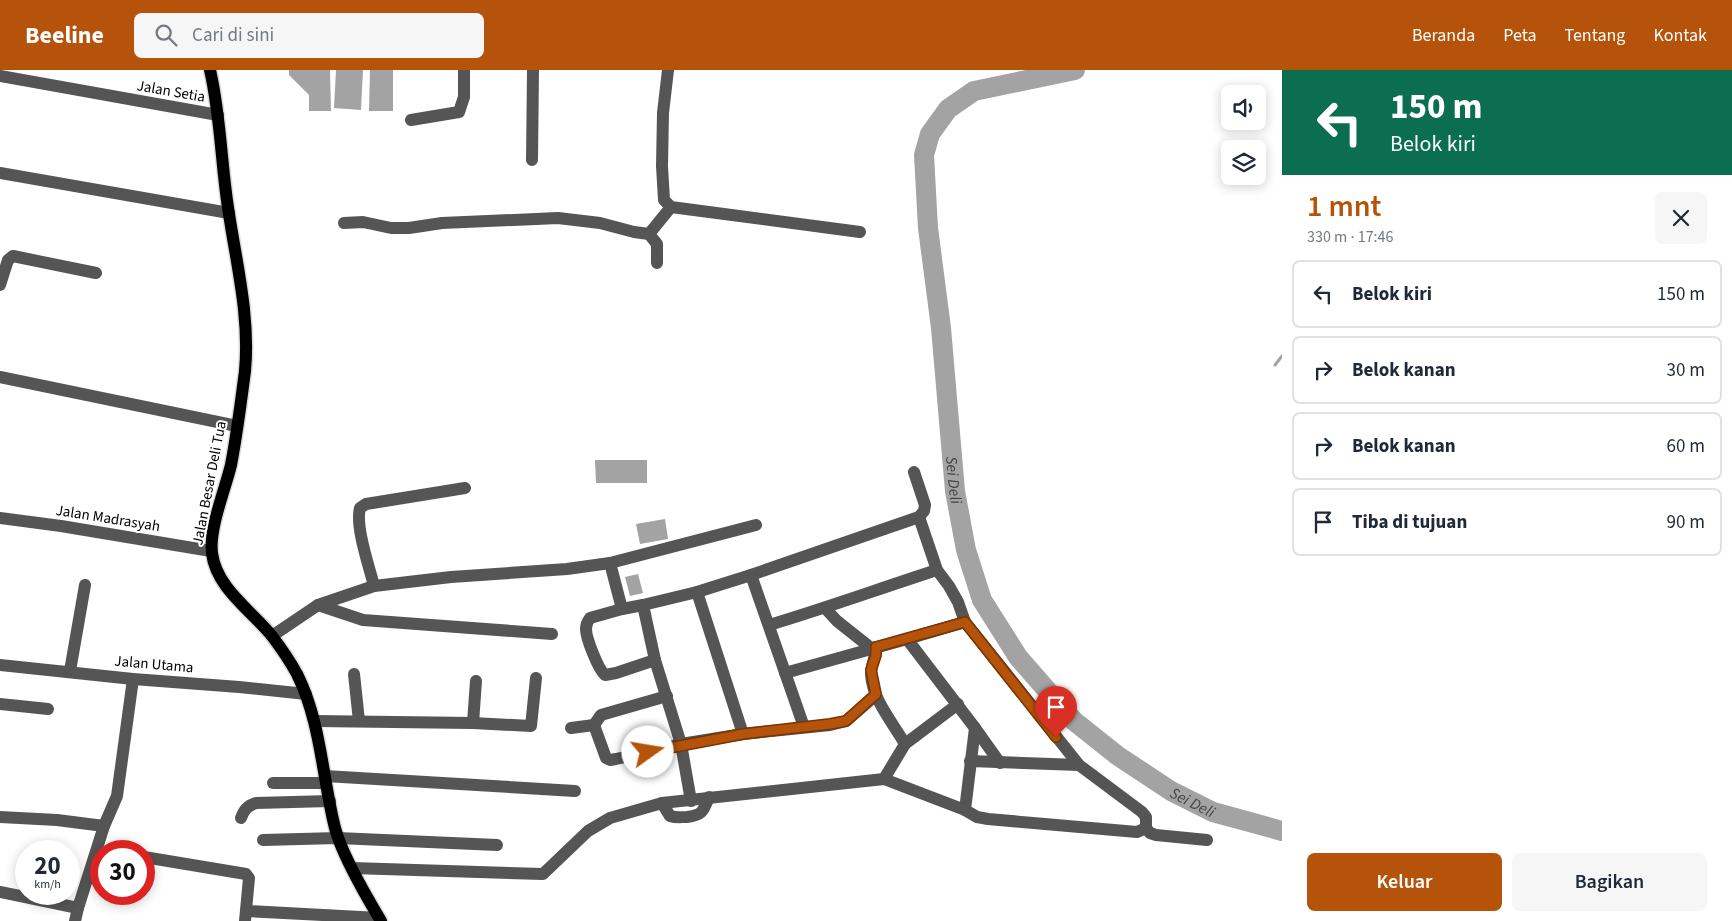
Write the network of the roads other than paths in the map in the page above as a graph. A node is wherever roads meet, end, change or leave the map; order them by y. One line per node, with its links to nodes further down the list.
1 (210, 70): 6 (main road, Jalan Besar Deli Tua)
2 (464, 70): 7 (street)
3 (533, 70): 8 (street)
4 (668, 70): 10 (street)
5 (0, 76): 6 (street, Jalan Setia)
6 (218, 116): 11 (main road, Jalan Besar Deli Tua)
7 (411, 120)
8 (532, 160)
9 (0, 173): 11 (street)
10 (670, 207): 13 (street); 14 (street)
11 (229, 213): 19 (main road, Jalan Besar Deli Tua)
12 (344, 223): 14 (street)
13 (860, 232)
14 (649, 234): 15 (street)
15 (657, 263)
16 (96, 273): 17 (street)
17 (1, 278)
18 (0, 377): 19 (street)
19 (237, 426): 25 (main road, Jalan Besar Deli Tua)
20 (914, 472): 22 (street)
21 (465, 488): 30 (street)
22 (919, 517): 27 (street); 28 (street)
23 (0, 518): 25 (street, Jalan Madrasyah)
24 (756, 525): 26 (street)
25 (211, 551): 39 (main road, Jalan Besar Deli Tua)
26 (610, 563): 30 (street); 34 (street)
27 (937, 570): 35 (street); 36 (street)
28 (751, 576): 31 (street); 37 (street)
29 (85, 585): 44 (street)
30 (374, 586): 32 (street)
31 (697, 592): 33 (street); 63 (street)
32 (318, 605): 38 (street); 39 (street)
33 (643, 605): 34 (street); 42 (street)
34 (622, 608): 42 (street)
35 (826, 608): 37 (street); 41 (street)
36 (965, 622): 40 (street); 68 (street)
37 (769, 625): 45 (street)
38 (552, 634)
39 (272, 636): 50 (main road, Jalan Besar Deli Tua)
40 (908, 639): 41 (street); 54 (street)
41 (873, 648): 45 (street); 51 (street)
42 (656, 660): 52 (street)
43 (0, 665): 44 (street, Jalan Utama)
44 (70, 672): 48 (street, Jalan Utama)
45 (785, 673): 60 (street)
46 (354, 674): 57 (street)
47 (536, 678): 58 (street)
48 (133, 679): 50 (street, Jalan Utama); 80 (street)
49 (476, 681): 58 (street)
50 (306, 694): 56 (main road, Jalan Besar Deli Tua)
51 (876, 694): 60 (street); 65 (street)
52 (667, 696): 59 (street); 64 (street)
53 (0, 704): 55 (street)
54 (958, 704): 62 (street); 65 (street)
55 (48, 710)
56 (315, 721): 57 (street); 69 (main road, Jalan Besar Deli Tua)
57 (359, 721): 58 (street)
58 (473, 723)
59 (594, 725): 61 (street); 64 (street)
60 (804, 726): 63 (street)
61 (571, 728)
62 (975, 728): 66 (street); 67 (street)
63 (743, 734): 64 (street)
64 (681, 744): 75 (street)
65 (905, 744): 70 (street)
66 (970, 761): 67 (street); 77 (street)
67 (1000, 763): 68 (street)
68 (1078, 765): 81 (street)
69 (326, 780): 71 (street); 72 (street); 74 (main road, Jalan Besar Deli Tua)
70 (884, 780): 73 (street); 77 (street)
71 (273, 783)
72 (575, 791)
73 (709, 797): 75 (street); 76 (street)
74 (330, 801): 79 (street); 82 (main road, Jalan Besar Deli Tua)
75 (691, 801): 76 (street)
76 (662, 803): 88 (street)
77 (966, 810): 81 (street)
78 (0, 817): 80 (street)
79 (241, 818)
80 (104, 826): 83 (street)
81 (1146, 828): 85 (street)
82 (338, 838): 84 (street); 86 (street); 88 (main road, Jalan Besar Deli Tua)
83 (102, 840)
84 (263, 840)
85 (1207, 840)
86 (497, 845)
87 (155, 859): 92 (street)
88 (352, 868): 93 (main road, Jalan Besar Deli Tua)
89 (90, 878): 91 (street)
90 (0, 892): 91 (street)
91 (78, 908): 94 (street)
92 (246, 916): 93 (street)
93 (380, 920)
94 (75, 921)

